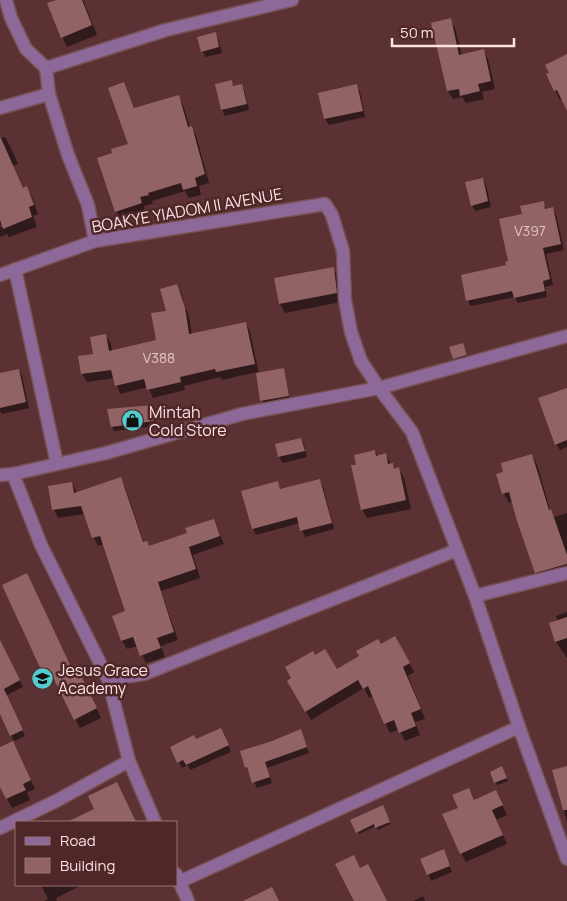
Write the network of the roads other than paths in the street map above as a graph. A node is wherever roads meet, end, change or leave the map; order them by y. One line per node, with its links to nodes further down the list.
1 (6, 0): 3 (street)
2 (292, 0): 3 (street)
3 (46, 68): 4 (street)
4 (49, 94): 5 (street); 6 (street)
5 (0, 108)
6 (95, 241): 7 (street, BOAKYE YIADOM II AVENUE); 10 (street, BOAKYE YIADOM II AVENUE)
7 (15, 270): 8 (street, BOAKYE YIADOM II AVENUE); 11 (street)
8 (0, 275)
9 (567, 336): 10 (street)
10 (379, 388): 11 (street); 14 (street)
11 (57, 464): 12 (street)
12 (13, 474): 13 (street); 17 (street)
13 (0, 475)
14 (457, 550): 16 (street); 17 (street)
15 (567, 573): 16 (street)
16 (475, 596): 18 (street)
17 (108, 679): 19 (street)
18 (519, 727): 22 (street); 23 (street)
19 (129, 761): 20 (street); 21 (street)
20 (155, 821)
21 (0, 828)
22 (567, 859)
23 (178, 878): 24 (street)
24 (188, 901)

